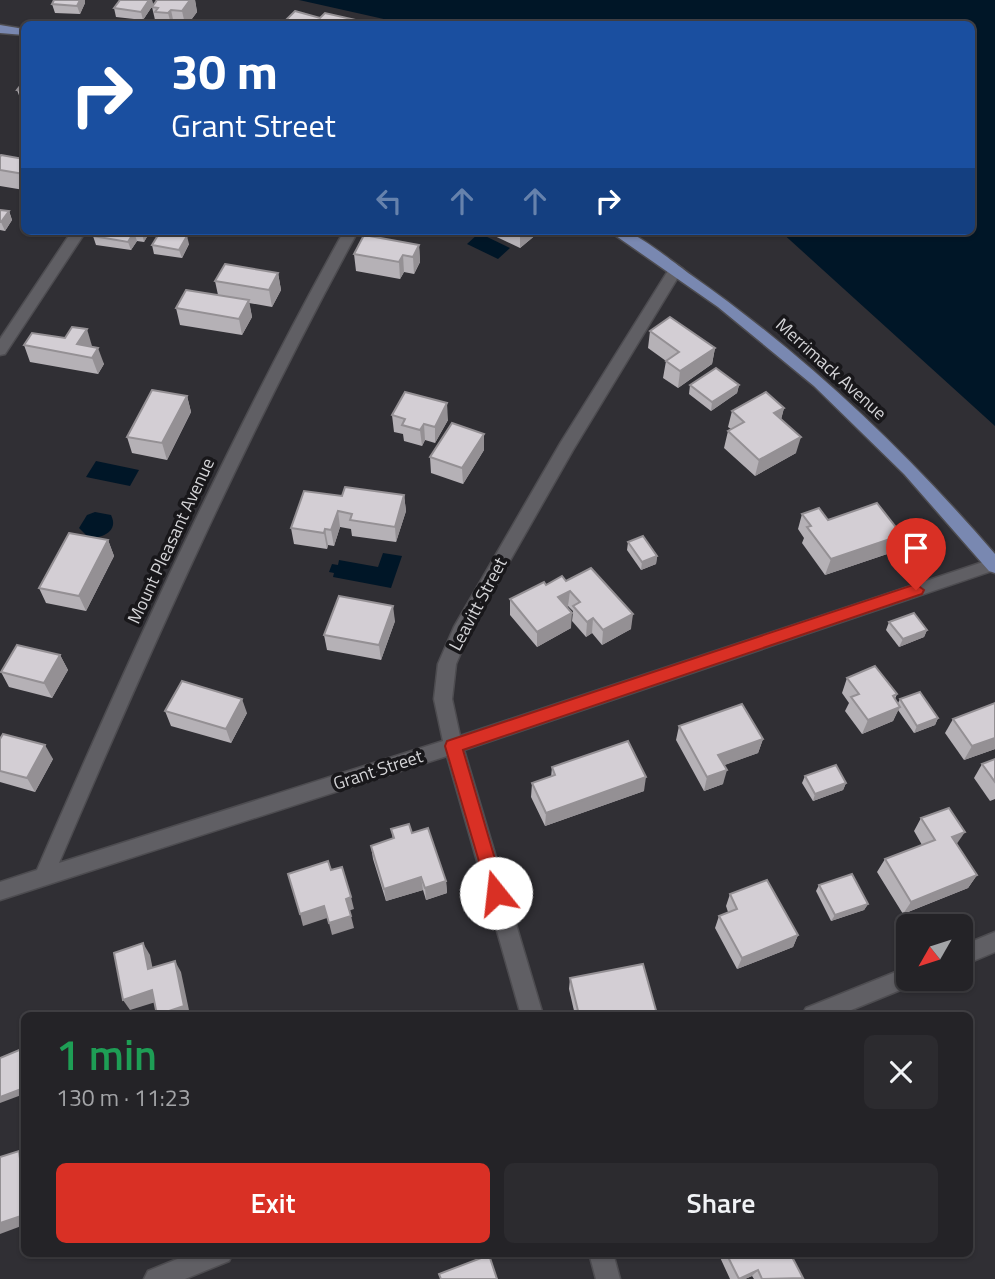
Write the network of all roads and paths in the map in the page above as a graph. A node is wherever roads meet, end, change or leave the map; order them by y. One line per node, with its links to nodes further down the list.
1 (0, 29): 2 (main road)
2 (21, 32)
3 (76, 235): 7 (street)
4 (349, 235): 10 (street, Mount Pleasant Avenue)
5 (622, 235): 6 (main road, Merrimack Avenue)
6 (676, 269): 8 (main road, Merrimack Avenue); 9 (street, Leavitt Street)
7 (0, 350)
8 (994, 565): 9 (street, Grant Street)
9 (453, 746): 10 (street, Grant Street); 15 (street, Leavitt Street)
10 (44, 876): 11 (street, Grant Street)
11 (0, 891)
12 (995, 942): 13 (street)
13 (973, 951)
14 (896, 982): 16 (street)
15 (530, 1012)
16 (820, 1012)
17 (211, 1257): 19 (street)
18 (602, 1257): 20 (street)
19 (156, 1279)
20 (608, 1279)

